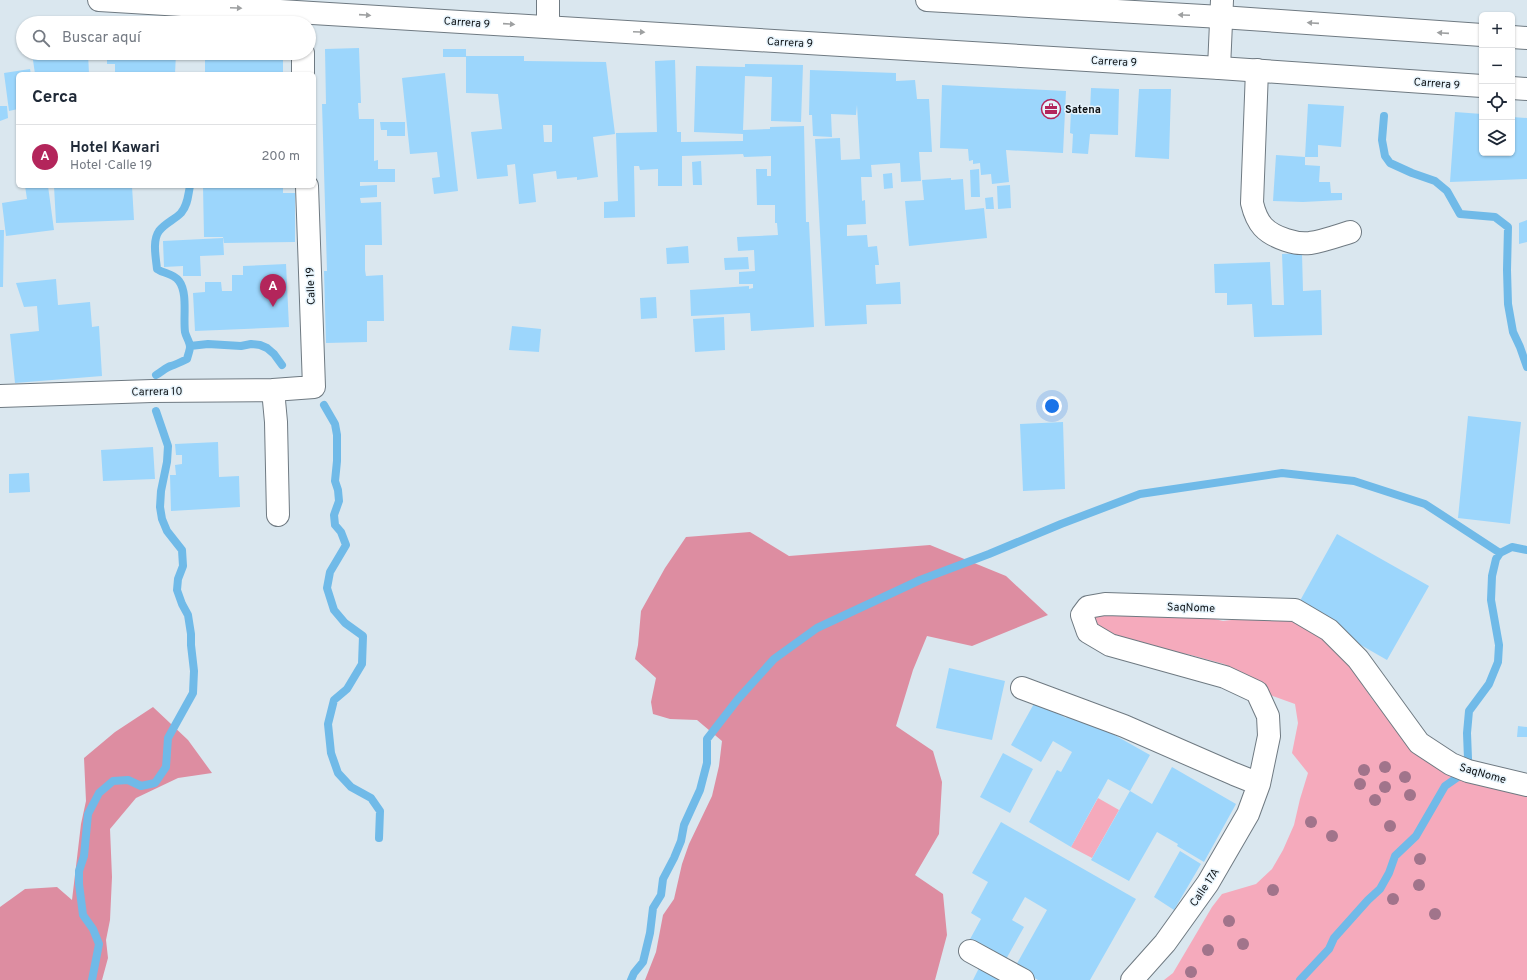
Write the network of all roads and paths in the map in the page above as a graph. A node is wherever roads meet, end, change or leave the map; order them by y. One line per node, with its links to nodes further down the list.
1 (99, 0): 5 (main road, Carrera 9, one-way to 5)
2 (548, 0): 7 (main road)
3 (927, 0): 4 (main road, one-way to 3)
4 (1221, 8): 8 (main road, one-way to 4); 12 (main road)
5 (289, 16)
6 (316, 18): 7 (main road, Carrera 9, one-way to 7)
7 (548, 27): 12 (main road, Carrera 9, one-way to 12)
8 (1479, 35)
9 (1515, 37): 10 (main road)
10 (1527, 38)
11 (303, 60): 14 (main road)
12 (1219, 68): 13 (main road, Carrera 9)
13 (1257, 70): 15 (main road, Carrera 9); 19 (main road)
14 (303, 72)
15 (1479, 86)
16 (1515, 88): 17 (main road)
17 (1527, 89)
18 (307, 188): 20 (main road, Calle 19)
19 (1350, 232)
20 (314, 387): 21 (main road, Carrera 10)
21 (273, 390): 22 (main road, Carrera 10); 23 (main road)
22 (0, 396)
23 (278, 515)
24 (1022, 688): 25 (main road)
25 (1259, 784): 26 (main road, SaqNome); 29 (main road, Calle 17A)
26 (1527, 786)
27 (970, 951): 28 (main road)
28 (1023, 980)
29 (1132, 980)

